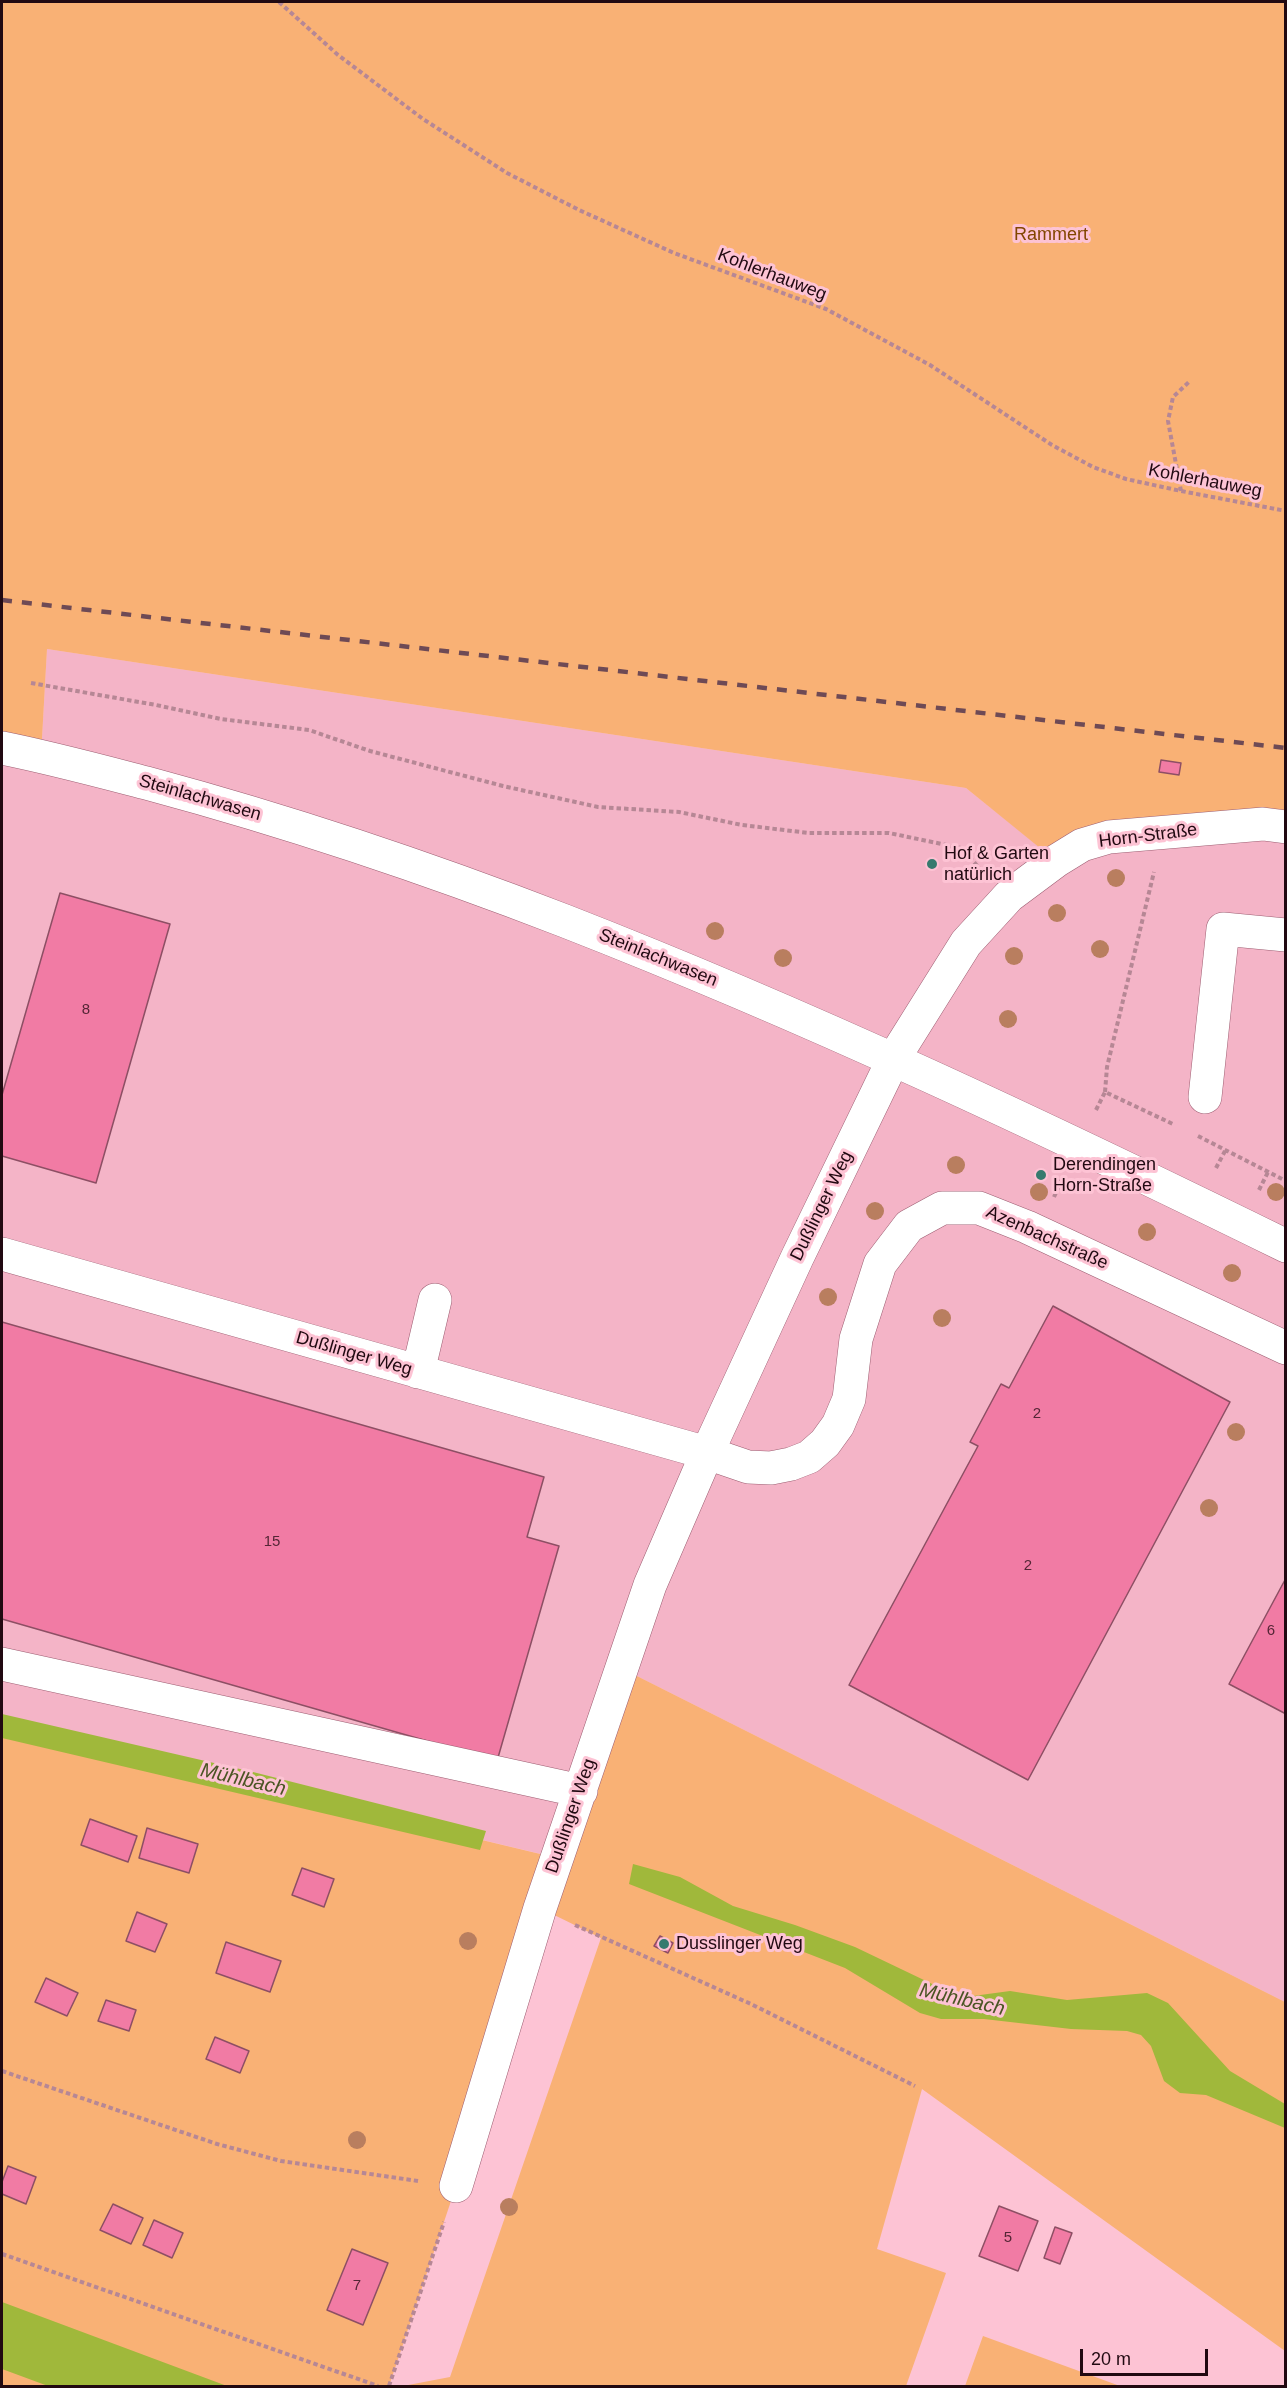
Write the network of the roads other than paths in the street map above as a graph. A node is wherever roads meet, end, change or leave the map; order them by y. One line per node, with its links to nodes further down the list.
1 (2, 748): 4 (street, Steinlachwasen)
2 (1286, 827): 4 (street, Horn-Straße)
3 (1286, 935): 5 (street)
4 (894, 1058): 6 (street, Steinlachwasen); 11 (street, Dußlinger Weg)
5 (1205, 1097)
6 (1286, 1246)
7 (2, 1254): 10 (street, Dußlinger Weg)
8 (435, 1300): 10 (street)
9 (1286, 1348): 11 (street, Azenbachstraße)
10 (418, 1372): 11 (street, Dußlinger Weg)
11 (707, 1454): 13 (street, Dußlinger Weg)
12 (2, 1664): 13 (street)
13 (580, 1791): 14 (street, Dußlinger Weg)
14 (456, 2186)

